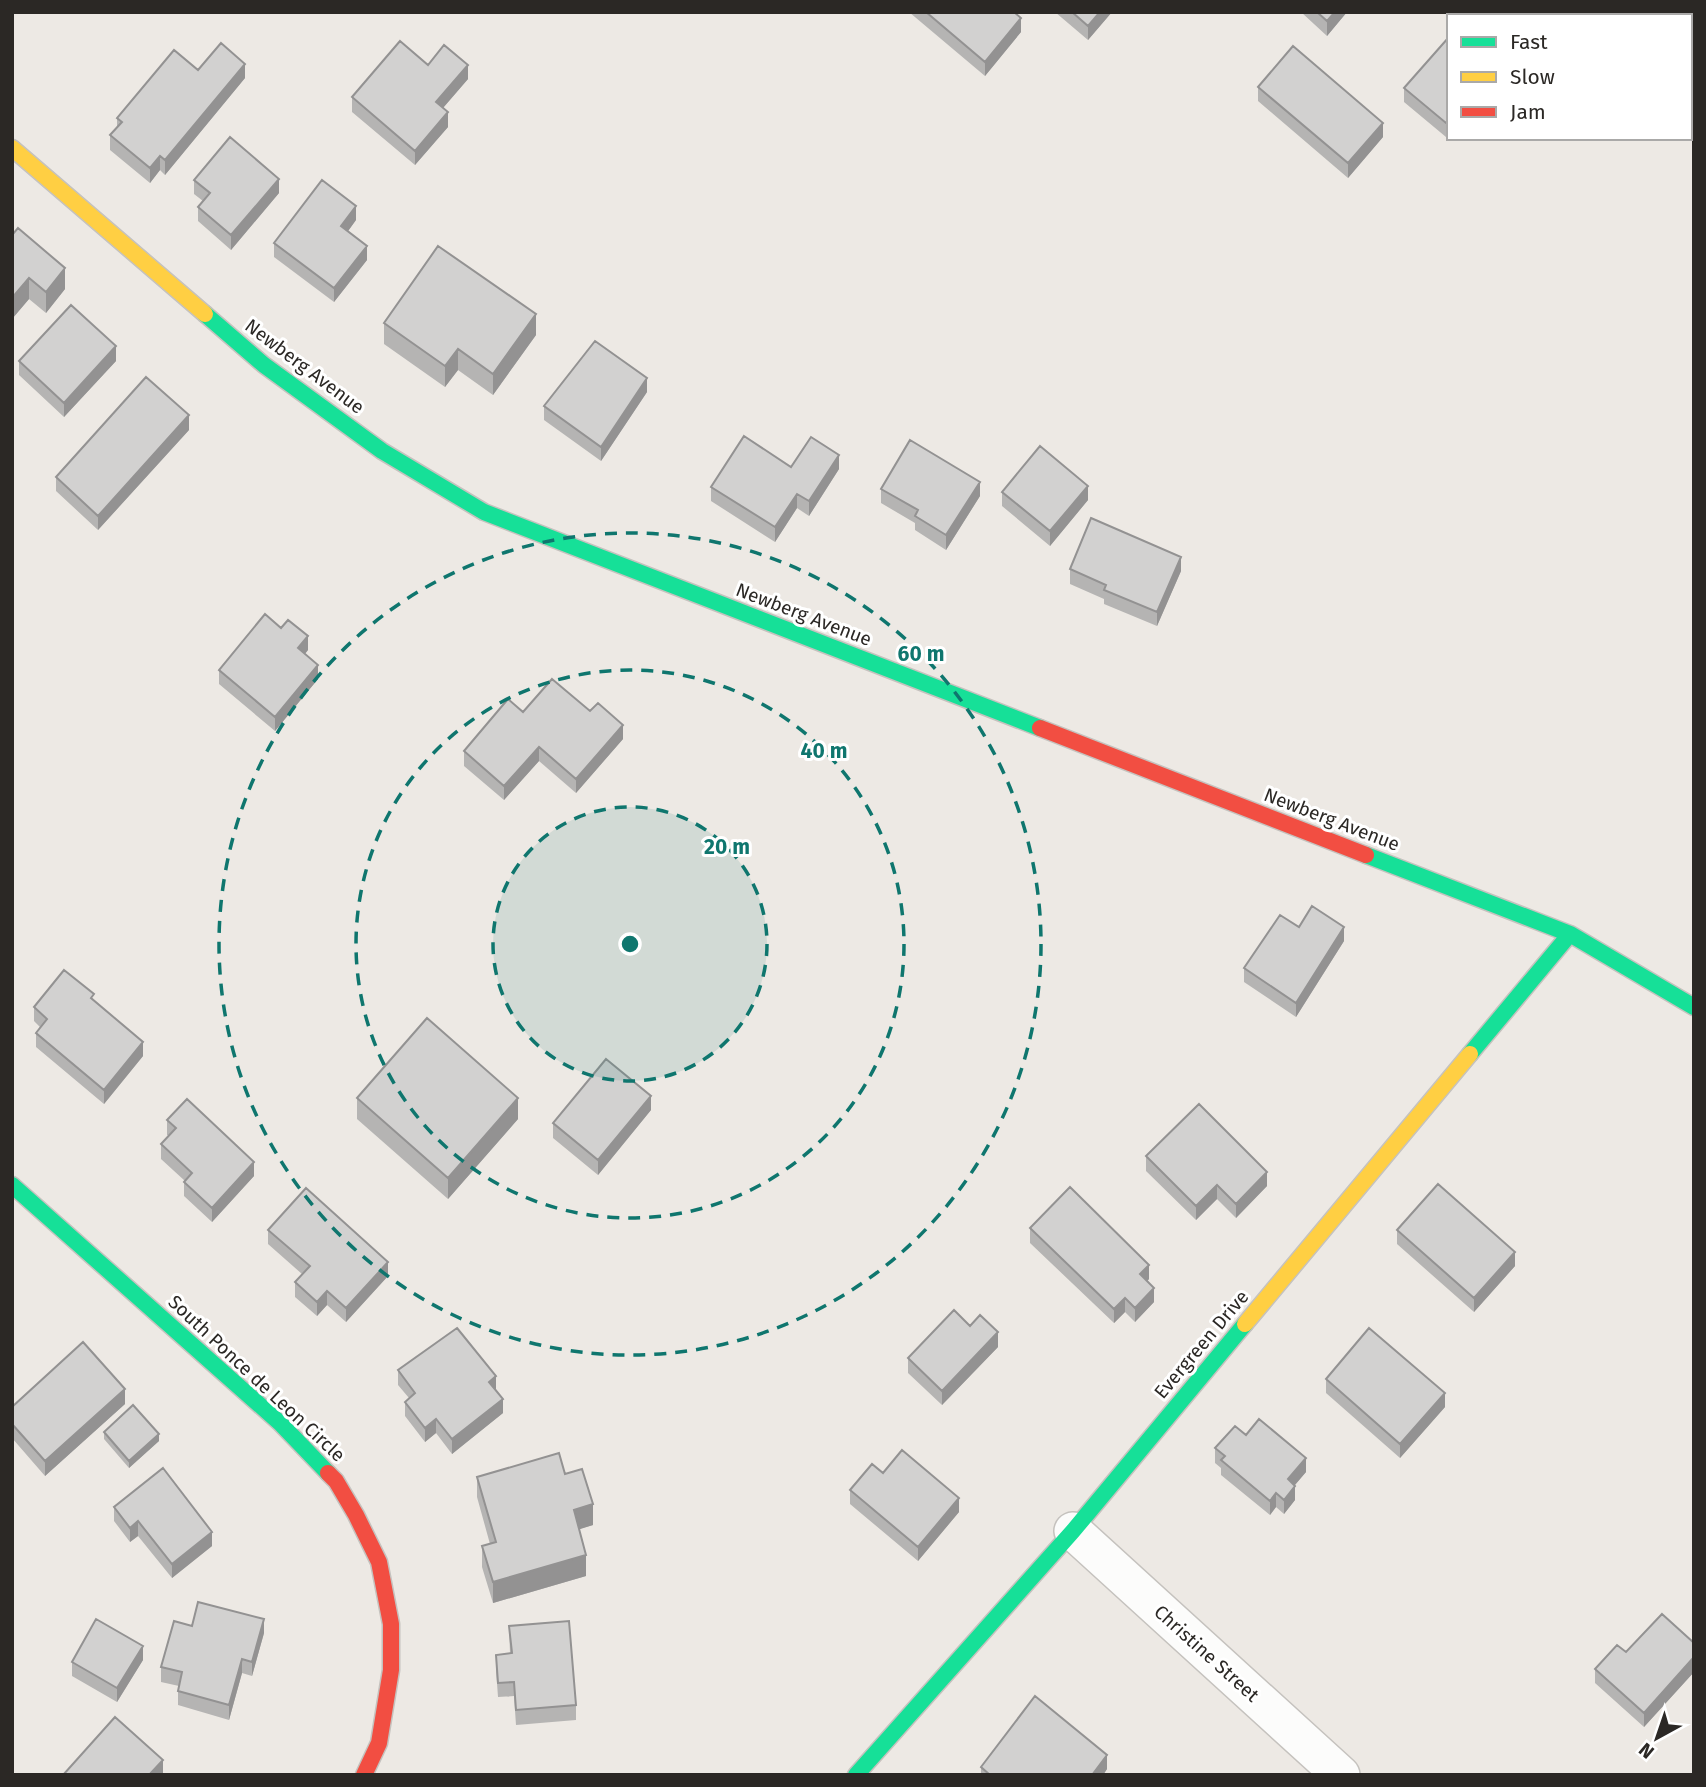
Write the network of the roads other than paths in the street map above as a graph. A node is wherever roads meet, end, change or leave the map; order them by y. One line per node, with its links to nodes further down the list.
1 (12, 148): 2 (street, Newberg Avenue)
2 (1570, 934): 3 (street, Newberg Avenue); 5 (street, Evergreen Drive)
3 (1694, 1007)
4 (12, 1185): 6 (street, South Ponce de Leon Circle)
5 (1073, 1531): 7 (street, Evergreen Drive); 8 (street, Christine Street)
6 (364, 1775)
7 (856, 1775)
8 (1342, 1775)

